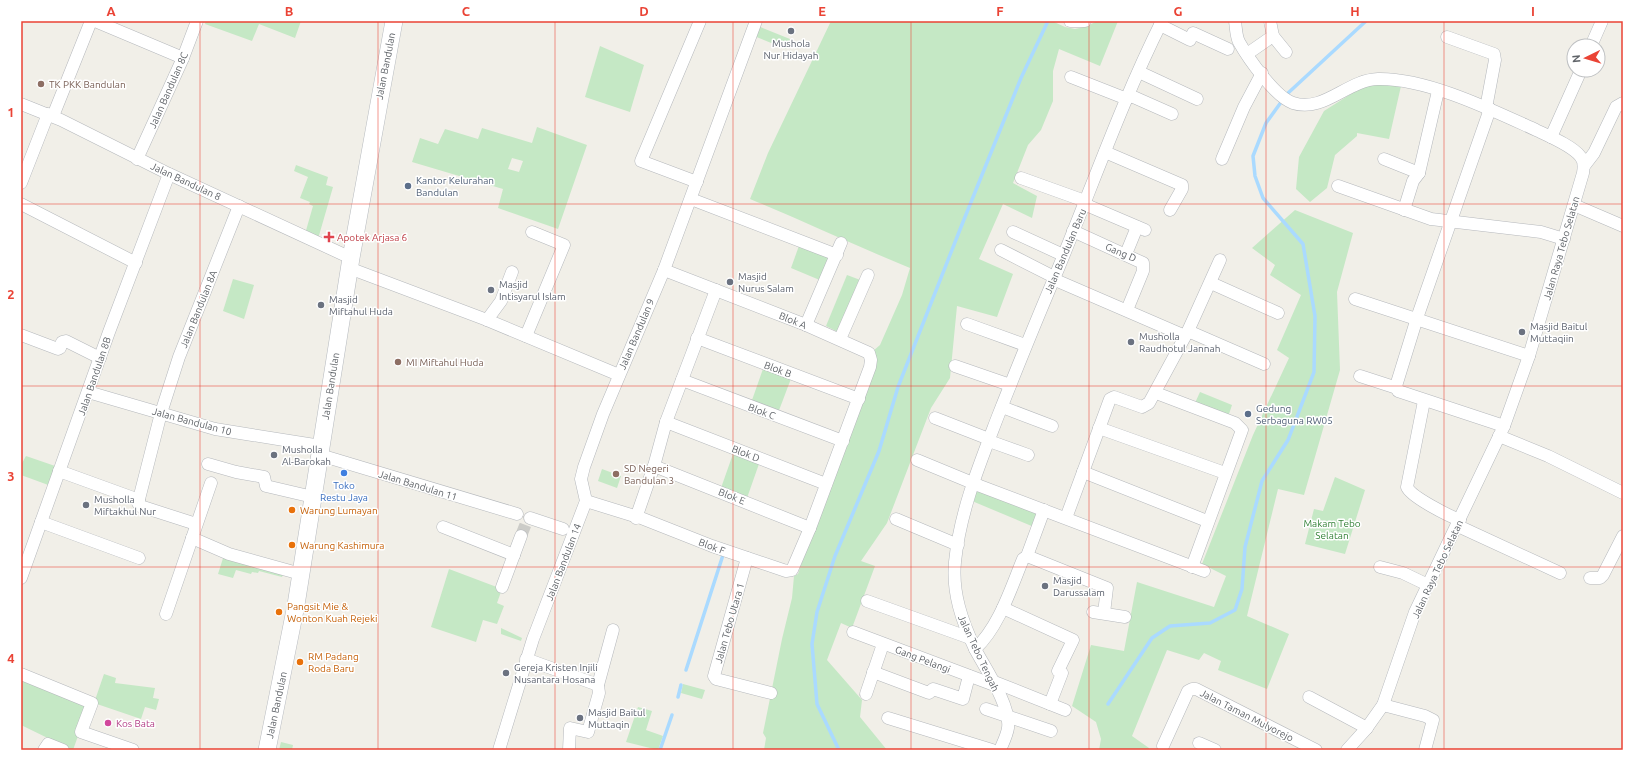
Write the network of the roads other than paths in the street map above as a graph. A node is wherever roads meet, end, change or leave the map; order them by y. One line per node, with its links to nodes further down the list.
1 (92, 21): 31 (street)
2 (95, 21): 19 (street)
3 (196, 21): 19 (street, Jalan Bandulan 8C)
4 (394, 21): 64 (main road, Jalan Bandulan)
5 (700, 21): 41 (street)
6 (756, 21): 41 (street, Jalan Bandulan 9)
7 (1070, 21): 8 (street)
8 (1085, 21)
9 (1235, 21): 18 (street)
10 (1270, 21): 13 (street)
11 (1602, 21): 15 (street)
12 (1161, 23): 16 (street); 20 (street, Jalan Bandulan Baru)
13 (1273, 36): 17 (street); 18 (street)
14 (1447, 37): 29 (street)
15 (1595, 38)
16 (1228, 49)
17 (1286, 52)
18 (1247, 54): 21 (street)
19 (183, 58): 34 (street, Jalan Bandulan 8C)
20 (1139, 72): 25 (street, Jalan Bandulan Baru); 26 (street)
21 (1262, 73): 24 (street); 35 (street)
22 (1071, 77): 25 (street)
23 (1577, 78): 32 (street)
24 (1438, 91): 29 (street); 38 (street)
25 (1128, 97): 30 (street); 33 (street, Jalan Bandulan Baru)
26 (1196, 99)
27 (1623, 103): 37 (street)
28 (21, 104): 31 (street, Jalan Bandulan 8)
29 (1488, 108): 32 (street); 51 (street)
30 (1172, 114)
31 (51, 115): 34 (street, Jalan Bandulan 8); 42 (street)
32 (1551, 138): 37 (street)
33 (1105, 152): 45 (street, Jalan Bandulan Baru); 49 (street)
34 (137, 159): 39 (street, Jalan Bandulan 8)
35 (1222, 159)
36 (1384, 159): 38 (street)
37 (1584, 166): 47 (street, Jalan Raya Tebo Selatan)
38 (1419, 173): 50 (street)
39 (169, 174): 48 (street, Jalan Bandulan 8); 63 (street, Jalan Bandulan 8B)
40 (1021, 178): 45 (street)
41 (697, 182): 44 (street, Jalan Bandulan 9)
42 (21, 184)
43 (1338, 186): 50 (street)
44 (691, 199): 60 (street); 65 (street, Jalan Bandulan 9)
45 (1085, 202): 53 (street, Jalan Bandulan Baru); 59 (street)
46 (21, 204): 63 (street)
47 (1574, 205): 52 (street); 56 (street, Jalan Raya Tebo Selatan)
48 (239, 206): 64 (street, Jalan Bandulan 8); 98 (street, Jalan Bandulan 8A)
49 (1170, 210)
50 (1404, 210): 51 (street)
51 (1450, 222): 56 (street); 74 (street)
52 (1623, 226)
53 (1073, 231): 59 (street, Gang D); 61 (street, Jalan Bandulan Baru)
54 (532, 232): 80 (street)
55 (1013, 232): 61 (street)
56 (1564, 239): 84 (street, Jalan Raya Tebo Selatan)
57 (841, 243): 60 (street)
58 (1001, 250): 68 (street)
59 (1126, 254): 72 (street, Gang D)
60 (836, 255): 77 (street)
61 (1064, 255): 68 (street, Jalan Bandulan Baru)
62 (1220, 260): 69 (street)
63 (136, 263): 85 (street, Jalan Bandulan 8B)
64 (350, 263): 75 (street, Jalan Bandulan 9); 106 (main road, Jalan Bandulan)
65 (664, 270): 70 (street, Blok A); 88 (street, Jalan Bandulan 9)
66 (512, 272): 75 (street)
67 (868, 275): 82 (street)
68 (1054, 278): 72 (street); 83 (street, Jalan Bandulan Baru)
69 (1212, 282): 73 (street); 78 (street)
70 (716, 290): 77 (street, Blok A); 81 (street)
71 (1355, 299): 74 (street)
72 (1127, 310): 78 (street)
73 (1278, 313)
74 (1417, 318): 84 (street); 92 (street)
75 (486, 320): 80 (street, Jalan Bandulan 9)
76 (967, 324): 83 (street)
77 (806, 325): 82 (street, Blok A)
78 (1186, 334): 86 (street); 94 (street)
79 (21, 335): 85 (street)
80 (526, 336): 88 (street, Jalan Bandulan 9)
81 (698, 338): 90 (street); 95 (street, Blok B)
82 (840, 340): 95 (street, Blok A)
83 (1025, 345): 91 (street, Jalan Bandulan Baru)
84 (1530, 356): 103 (street, Jalan Raya Tebo Selatan)
85 (100, 358): 93 (street, Jalan Bandulan 8B)
86 (1264, 364)
87 (955, 366): 91 (street)
88 (619, 375): 120 (street)
89 (1360, 376): 92 (street)
90 (682, 380): 100 (street); 105 (street, Blok C)
91 (1010, 385): 97 (street, Jalan Bandulan Baru)
92 (1397, 388): 96 (street)
93 (88, 392): 98 (street, Jalan Bandulan 10); 111 (street, Jalan Bandulan 8B)
94 (1156, 393): 102 (street); 113 (street)
95 (859, 399): 105 (street)
96 (1424, 401): 103 (street); 129 (street)
97 (1002, 406): 101 (street); 104 (street, Jalan Bandulan Baru)
98 (161, 413): 106 (street, Jalan Bandulan 10); 119 (street, Jalan Bandulan 8A)
99 (935, 418): 104 (street)
100 (666, 422): 110 (street); 116 (street, Blok D)
101 (1052, 426)
102 (1099, 428): 112 (street); 113 (street)
103 (1502, 431): 117 (street); 129 (street, Jalan Raya Tebo Selatan)
104 (989, 440): 107 (street); 115 (street, Jalan Bandulan Baru)
105 (843, 442): 116 (street)
106 (320, 451): 118 (main road, Jalan Bandulan); 122 (street, Jalan Bandulan 11)
107 (1028, 455)
108 (917, 460): 115 (street)
109 (208, 464): 118 (street)
110 (654, 466): 124 (street); 132 (street, Blok E)
111 (60, 471): 119 (street); 128 (street, Jalan Bandulan 8B)
112 (1083, 472): 125 (street); 127 (street)
113 (1225, 473): 127 (street)
114 (211, 483): 130 (street)
115 (973, 483): 121 (street); 137 (street, Jalan Tebo Tengah)
116 (826, 484): 132 (street)
117 (1623, 493)
118 (313, 497): 146 (main road, Jalan Bandulan)
119 (139, 500): 130 (street)
120 (586, 501): 124 (street, Blok F); 133 (street, Jalan Bandulan 14)
121 (1044, 510): 125 (street); 139 (street)
122 (517, 514)
123 (530, 518): 133 (street)
124 (636, 518): 141 (street, Blok F)
125 (1066, 518): 142 (street)
126 (896, 519): 137 (street)
127 (1207, 521): 142 (street)
128 (41, 522): 140 (street); 147 (street, Jalan Bandulan 8B)
129 (1459, 523): 145 (street); 149 (street, Jalan Raya Tebo Selatan)
130 (196, 524): 136 (street)
131 (444, 527): 138 (street)
132 (810, 528): 141 (street, Blok F)
133 (569, 531): 159 (street, Jalan Bandulan 14)
134 (521, 536): 138 (street)
135 (1623, 536): 148 (street)
136 (192, 538): 146 (street); 153 (street)
137 (958, 545): 158 (street, Jalan Tebo Tengah)
138 (514, 555): 150 (street)
139 (1027, 556): 152 (street); 154 (street)
140 (139, 558)
141 (747, 558): 165 (street, Jalan Tebo Utara 1)
142 (1192, 567): 144 (street)
143 (1380, 567): 149 (street)
144 (1204, 571)
145 (1560, 573)
146 (301, 574): 181 (main road, Jalan Bandulan)
147 (21, 578)
148 (1590, 578)
149 (1428, 585): 169 (street, Jalan Raya Tebo Selatan)
150 (502, 587)
151 (867, 601): 158 (street)
152 (1003, 608): 158 (street); 168 (street)
153 (166, 614)
154 (1125, 616)
155 (613, 630): 164 (street)
156 (853, 632): 157 (street, Gang Pelangi)
157 (882, 644): 160 (street); 162 (street, Gang Pelangi)
158 (973, 644): 163 (street, Jalan Tebo Tengah)
159 (526, 659): 164 (street); 182 (street, Jalan Bandulan 14)
160 (873, 672): 162 (street); 166 (street)
161 (21, 674): 180 (street)
162 (969, 676): 163 (street, Gang Pelangi)
163 (993, 683): 168 (street, Gang Pelangi); 172 (street, Jalan Tebo Tengah)
164 (598, 685): 183 (street)
165 (771, 693)
166 (866, 694)
167 (1309, 697): 174 (street)
168 (1050, 704): 171 (street, Gang Pelangi)
169 (1383, 705): 174 (street, Jalan Raya Tebo Selatan); 189 (street)
170 (986, 709): 172 (street)
171 (1065, 710)
172 (1007, 715): 175 (street); 185 (street, Jalan Tebo Tengah)
173 (888, 718): 184 (street)
174 (1367, 728): 188 (street, Jalan Raya Tebo Selatan)
175 (1051, 732)
176 (1200, 743): 186 (street)
177 (1164, 746): 187 (street, Jalan Taman Mulyorejo)
178 (44, 750): 179 (street)
179 (64, 750)
180 (133, 750)
181 (267, 750)
182 (499, 750)
183 (569, 750)
184 (992, 750)
185 (1000, 750)
186 (1215, 750)
187 (1316, 750)
188 (1347, 750)
189 (1425, 750)

